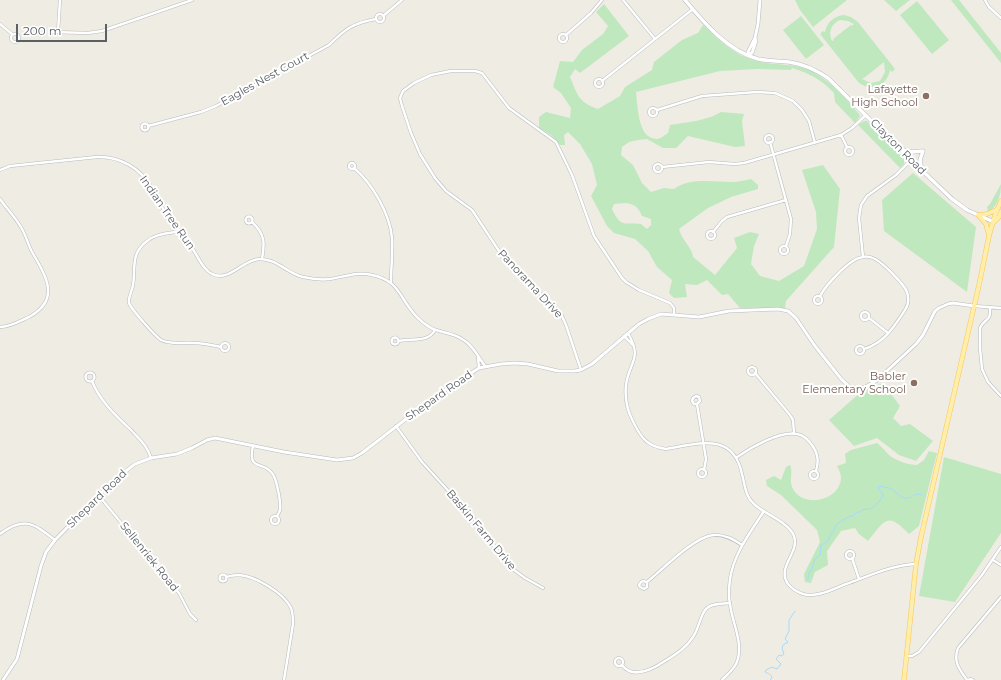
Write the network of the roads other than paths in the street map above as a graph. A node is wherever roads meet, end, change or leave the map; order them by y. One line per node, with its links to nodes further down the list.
1 (60, 0): 16 (street)
2 (192, 0): 9 (street)
3 (402, 0): 11 (street, Eagles Nest Court)
4 (602, 0): 18 (street)
5 (623, 0): 19 (street)
6 (685, 0): 10 (main road, Clayton Road)
7 (760, 0): 20 (street)
8 (985, 0): 12 (street)
9 (188, 1): 16 (street)
10 (693, 9): 19 (street); 20 (main road, Clayton Road)
11 (383, 16): 13 (street, Eagles Nest Court); 13 (street, Eagles Nest Court)
12 (1001, 18)
13 (376, 19): 24 (street, Eagles Nest Court)
14 (0, 24): 17 (street)
15 (53, 32): 16 (street)
16 (58, 32)
17 (12, 34)
18 (566, 35)
19 (655, 39): 21 (street)
20 (749, 55): 23 (main road, Clayton Road)
21 (602, 81)
22 (657, 110): 27 (street)
23 (866, 115): 25 (street); 29 (main road, Clayton Road)
24 (148, 126)
25 (841, 135): 27 (street); 28 (street)
26 (770, 142): 30 (street)
27 (815, 143): 30 (street)
28 (847, 147)
29 (899, 149): 31 (main road, Clayton Road); 35 (main road)
30 (773, 155): 32 (street); 37 (street)
31 (911, 160): 35 (main road, Clayton Road); 47 (street)
32 (662, 167)
33 (354, 168): 49 (street)
34 (0, 170): 43 (street, Indian Tree Run)
35 (922, 171): 40 (main road, Clayton Road)
36 (0, 199): 56 (street)
37 (786, 200): 44 (street); 46 (street)
38 (1001, 201): 39 (main road)
39 (999, 211): 40 (main road); 42 (main road)
40 (978, 215): 42 (main road, Clayton Road); 45 (main road)
41 (252, 222): 48 (street)
42 (994, 222): 45 (main road)
43 (179, 231): 48 (street, Indian Tree Run); 63 (street)
44 (713, 232)
45 (990, 236): 51 (main road)
46 (786, 246)
47 (863, 256): 50 (street); 59 (street)
48 (262, 259): 49 (street)
49 (391, 282): 57 (street)
50 (820, 296)
51 (974, 306): 52 (street); 54 (street); 90 (main road)
52 (990, 308): 53 (street); 71 (street)
53 (1001, 308)
54 (674, 314): 58 (street); 68 (street, Panorama Drive)
55 (869, 318): 59 (street)
56 (0, 327)
57 (435, 330): 61 (street); 65 (street)
58 (628, 333): 60 (street); 62 (street)
59 (888, 333): 64 (street)
60 (624, 336): 62 (street); 68 (street)
61 (399, 341)
62 (633, 345): 75 (street)
63 (221, 347)
64 (864, 349)
65 (478, 357): 66 (street); 67 (street)
66 (485, 366): 67 (street, Shepard Road); 68 (street, Shepard Road)
67 (479, 368): 73 (street, Shepard Road)
68 (581, 370)
69 (755, 374): 74 (street)
70 (92, 381): 78 (street)
71 (1001, 396)
72 (697, 404): 75 (street)
73 (396, 426): 76 (street, Shepard Road); 95 (street, Baskin Farm Drive)
74 (794, 433): 77 (street); 80 (street)
75 (703, 443): 77 (street); 79 (street)
76 (253, 446): 78 (street, Shepard Road); 83 (street)
77 (737, 457): 82 (street)
78 (150, 458): 81 (street, Shepard Road)
79 (704, 470)
80 (816, 471)
81 (99, 496): 85 (street, Shepard Road); 98 (street, Sellenriek Road)
82 (764, 511): 86 (street); 93 (street)
83 (277, 516)
84 (0, 534): 85 (street)
85 (55, 540): 101 (street, Shepard Road)
86 (742, 545): 94 (street); 97 (street)
87 (1001, 547): 89 (street)
88 (852, 558): 93 (street)
89 (993, 560): 91 (street); 99 (street)
90 (916, 564): 93 (street); 99 (main road)
91 (1001, 565)
92 (226, 577): 102 (street)
93 (859, 580)
94 (647, 582)
95 (543, 588)
96 (1001, 597): 105 (street)
97 (729, 603): 100 (street); 103 (street)
98 (196, 620)
99 (906, 656): 104 (main road)
100 (622, 665)
101 (3, 680)
102 (284, 680)
103 (722, 680)
104 (904, 680)
105 (967, 680): 106 (street)
106 (973, 680)

